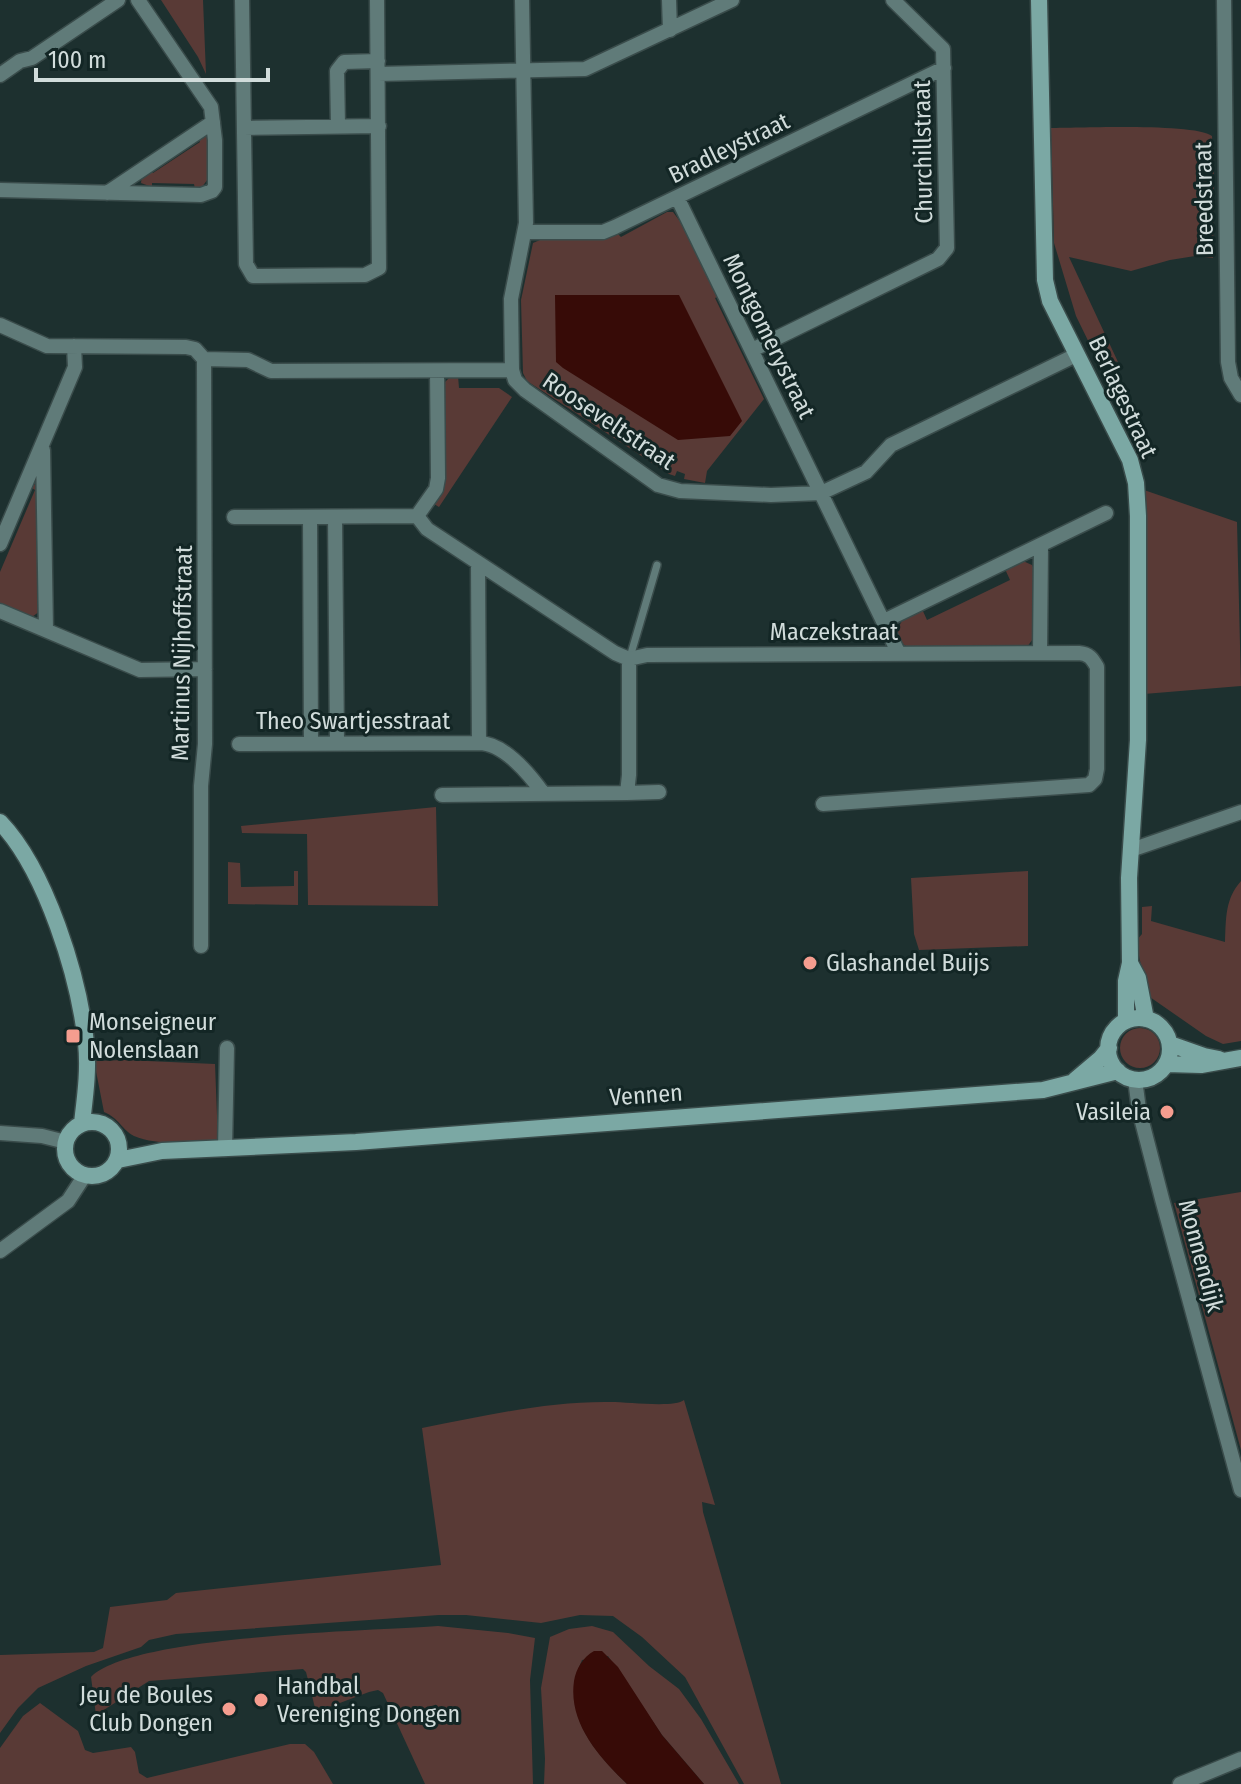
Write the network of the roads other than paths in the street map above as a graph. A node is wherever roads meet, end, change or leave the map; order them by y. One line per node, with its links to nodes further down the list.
1 (118, 0): 15 (street)
2 (138, 0): 16 (street)
3 (242, 0): 19 (street)
4 (377, 0): 12 (street)
5 (522, 0): 14 (street, Rooseveltstraat)
6 (669, 0): 11 (street)
7 (732, 0): 11 (street)
8 (893, 0): 13 (street, Churchillstraat)
9 (1039, 0): 27 (street, Berlagestraat)
10 (1224, 0): 31 (street, Breedstraat)
11 (670, 30): 14 (street)
12 (378, 67): 14 (street); 17 (street); 18 (street)
13 (944, 68): 22 (street, Bradleystraat); 26 (street, Churchillstraat)
14 (521, 71): 23 (street, Rooseveltstraat)
15 (0, 75)
16 (213, 122): 21 (street); 21 (street)
17 (338, 126): 18 (street); 19 (street)
18 (379, 126): 19 (street)
19 (244, 128)
20 (0, 190): 21 (street)
21 (107, 193)
22 (677, 197): 23 (street, Bradleystraat); 26 (street, Montgomerystraat)
23 (525, 232): 29 (street, Rooseveltstraat)
24 (0, 325): 25 (street)
25 (74, 346): 28 (street); 32 (street)
26 (752, 350): 33 (street, Montgomerystraat)
27 (1076, 355): 33 (street, Rooseveltstraat); 61 (street, Berlagestraat)
28 (204, 359): 30 (street); 49 (street, Martinus Nijhoffstraat)
29 (512, 370): 30 (street); 33 (street, Rooseveltstraat)
30 (437, 371): 35 (street)
31 (1241, 395)
32 (43, 444): 39 (street); 45 (street)
33 (821, 493): 44 (street, Montgomerystraat)
34 (1106, 513): 40 (street)
35 (417, 516): 38 (street); 41 (street)
36 (234, 517): 37 (street)
37 (310, 517): 38 (street); 50 (street)
38 (335, 517): 51 (street)
39 (0, 544)
40 (1041, 545): 44 (street); 46 (street)
41 (478, 563): 48 (street); 52 (street, Theo Swartjesstraat)
42 (657, 565): 48 (lane)
43 (0, 611): 45 (street)
44 (884, 621): 47 (street, Montgomerystraat)
45 (46, 630): 49 (street)
46 (1040, 653): 47 (street, Maczekstraat); 58 (street, Maczekstraat)
47 (899, 654): 48 (street, Maczekstraat)
48 (629, 659): 56 (street)
49 (205, 669): 62 (street, Martinus Nijhoffstraat)
50 (311, 743): 51 (street, Theo Swartjesstraat); 53 (street, Theo Swartjesstraat)
51 (337, 743): 52 (street, Theo Swartjesstraat)
52 (479, 743): 55 (street)
53 (239, 744)
54 (659, 792): 56 (street)
55 (543, 793): 56 (street); 57 (street)
56 (627, 793)
57 (442, 795)
58 (823, 804)
59 (1241, 812): 61 (street)
60 (0, 822): 73 (street)
61 (1131, 850): 63 (street, Berlagestraat)
62 (201, 946)
63 (1130, 963): 64 (street, Berlagestraat); 65 (street, Berlagestraat)
64 (1146, 1019): 65 (street); 66 (street)
65 (1126, 1021): 68 (street)
66 (1170, 1044): 69 (street); 70 (street)
67 (227, 1048): 80 (street)
68 (1109, 1048): 71 (street); 74 (street, Vennen)
69 (1235, 1059): 70 (street)
70 (1166, 1064): 72 (street)
71 (1118, 1071): 72 (street); 74 (street, Vennen)
72 (1135, 1079): 85 (street, Monnendijk)
73 (87, 1084): 75 (street); 76 (street)
74 (1070, 1084): 80 (street, Vennen)
75 (82, 1123): 76 (street); 79 (street)
76 (101, 1123): 78 (street)
77 (0, 1133): 79 (street)
78 (118, 1139): 81 (street, Vennen); 82 (street)
79 (66, 1142): 83 (street)
80 (225, 1149): 81 (street, Vennen)
81 (162, 1151): 82 (street, Vennen)
82 (118, 1160): 83 (street)
83 (85, 1175): 84 (street)
84 (0, 1251)
85 (1241, 1490)
86 (1241, 1759): 87 (street)
87 (1180, 1784)

